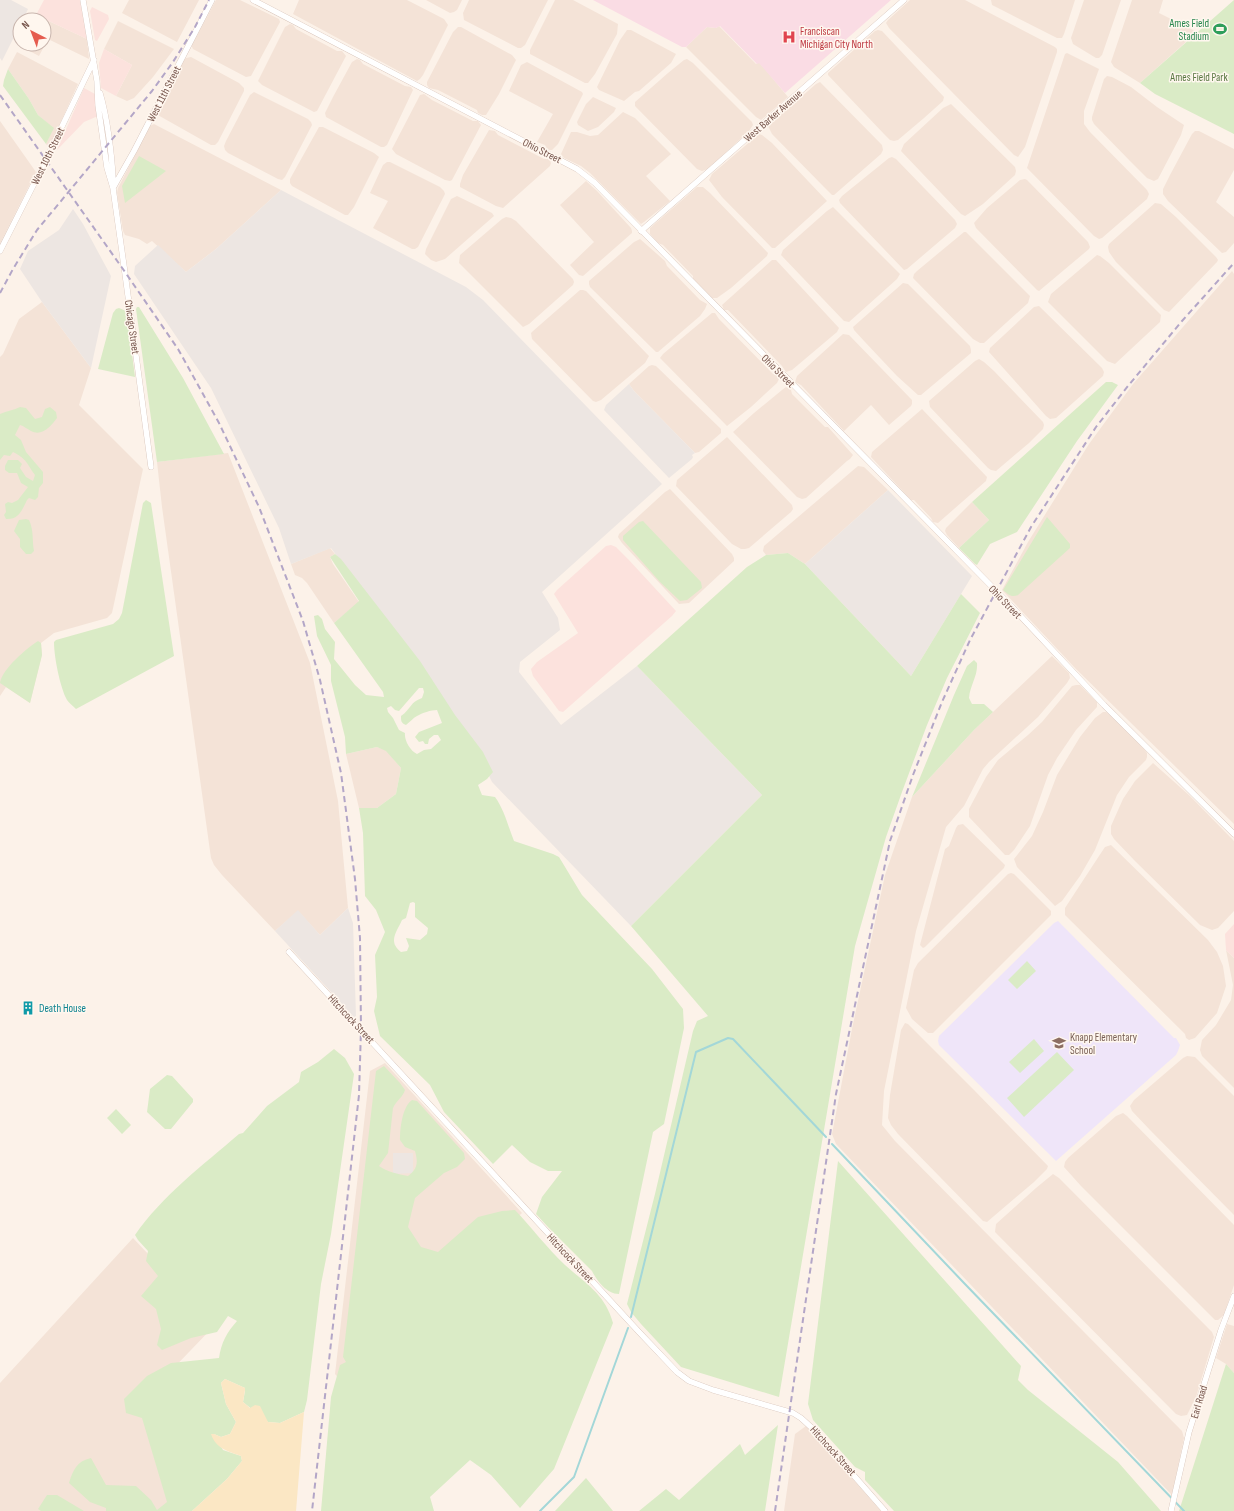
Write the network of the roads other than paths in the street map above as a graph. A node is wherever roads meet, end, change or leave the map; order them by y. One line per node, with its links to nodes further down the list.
1 (83, 0): 5 (street, Chicago Street)
2 (212, 0): 6 (street, West 11th Street)
3 (253, 0): 7 (street, Ohio Street)
4 (904, 0): 7 (street, West Barker Avenue)
5 (94, 59): 6 (street, Chicago Street); 8 (street, West 10th Street)
6 (113, 188): 9 (street, Chicago Street)
7 (640, 231): 10 (street, Ohio Street)
8 (0, 251)
9 (151, 467)
10 (1234, 834)
11 (289, 952): 13 (street, Hitchcock Street)
12 (1234, 1296): 14 (street, Earl Road)
13 (886, 1511)
14 (1172, 1511)

